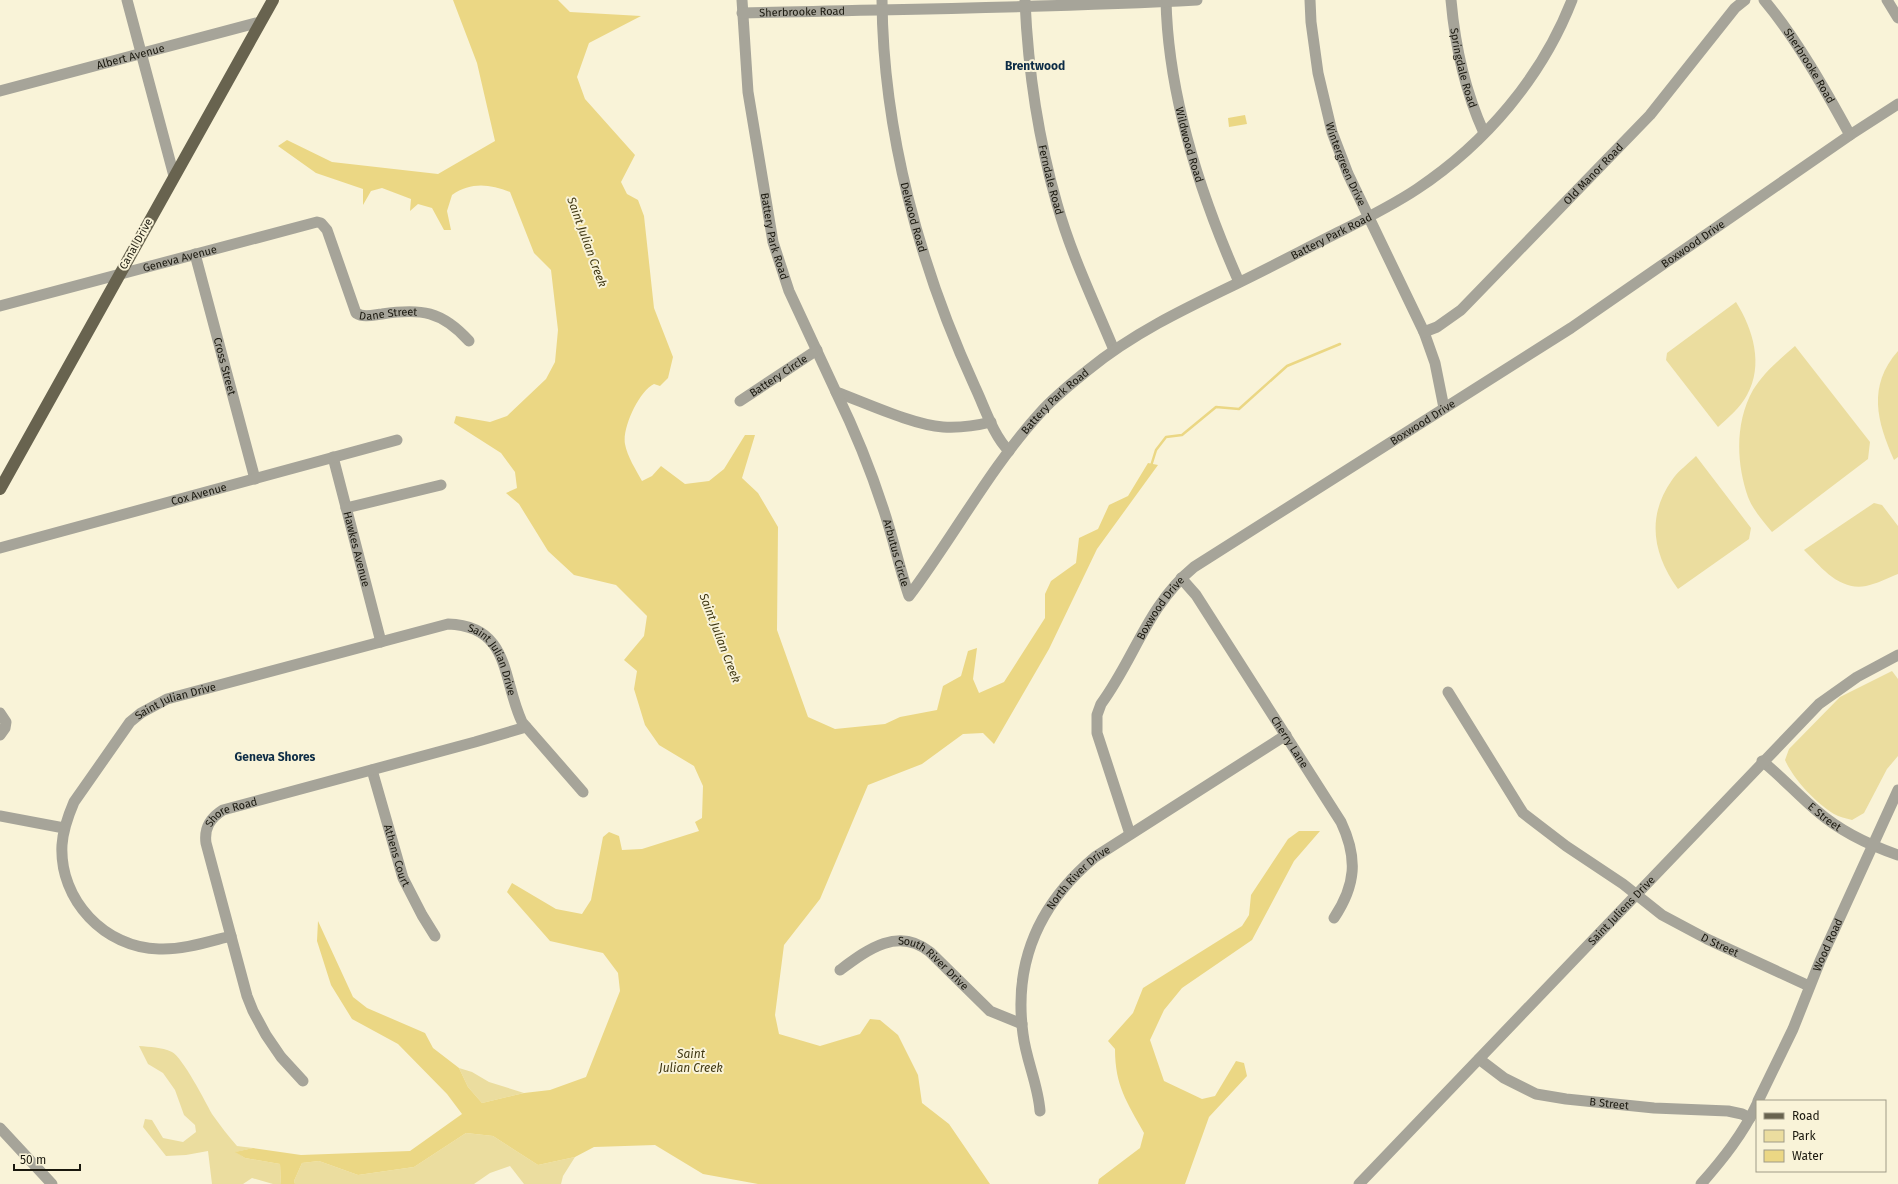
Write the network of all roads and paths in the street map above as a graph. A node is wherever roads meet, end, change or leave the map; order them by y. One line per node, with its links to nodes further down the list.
1 (127, 0): 17 (street)
2 (273, 0): 16 (main road, Canal Drive)
3 (742, 0): 14 (street, Battery Park Road)
4 (1197, 0): 11 (street, Sherbrooke Road)
5 (1310, 0): 23 (street, Wintergreen Drive)
6 (1451, 0): 20 (street, Springdale Road)
7 (1572, 0): 20 (street, Battery Park Road)
8 (1745, 0): 29 (street, Old Manor Road)
9 (1764, 0): 21 (street, Sherbrooke Road)
10 (1887, 0): 15 (street)
11 (1166, 1): 12 (street, Sherbrooke Road); 27 (street, Wildwood Road)
12 (1025, 3): 13 (street, Sherbrooke Road); 32 (street, Ferndale Road)
13 (882, 4): 14 (street, Sherbrooke Road); 36 (street, Delwood Road)
14 (742, 13): 31 (street, Battery Park Road)
15 (1898, 18)
16 (260, 22): 17 (street, Albert Avenue); 22 (main road, Canal Drive)
17 (141, 54): 18 (street, Albert Avenue); 22 (street)
18 (0, 91)
19 (1898, 104): 21 (street, Boxwood Drive)
20 (1484, 134): 23 (street, Battery Park Road)
21 (1850, 135): 35 (street, Boxwood Drive)
22 (174, 176): 26 (main road, Canal Drive)
23 (1368, 217): 27 (street, Battery Park Road); 29 (street, Wintergreen Drive)
24 (195, 254): 25 (street, Geneva Avenue); 26 (street, Geneva Avenue); 40 (street, Cross Street)
25 (337, 259): 30 (street, Dane Street)
26 (119, 274): 28 (street, Geneva Avenue); 42 (main road, Canal Drive)
27 (1239, 282): 32 (street, Battery Park Road)
28 (0, 306)
29 (1424, 332): 35 (street, Wintergreen Drive)
30 (469, 341)
31 (817, 350): 33 (street, Battery Park Road); 34 (street, Battery Circle)
32 (1114, 350): 38 (street, Battery Park Road)
33 (836, 392): 36 (street); 38 (street, Arbutus Circle)
34 (740, 401)
35 (1444, 408): 45 (street, Boxwood Drive)
36 (992, 422): 38 (street)
37 (397, 440): 39 (street, Cox Avenue)
38 (1009, 451)
39 (333, 457): 40 (street, Cox Avenue); 43 (street, Hawkes Avenue)
40 (255, 479): 44 (street, Cox Avenue)
41 (441, 485): 43 (street)
42 (0, 489)
43 (346, 508): 46 (street, Hawkes Avenue)
44 (0, 548)
45 (1181, 578): 52 (street, Cherry Lane); 59 (street, Boxwood Drive)
46 (381, 642): 50 (street, Saint Julian Drive); 58 (street, Saint Julian Drive)
47 (1898, 655): 53 (street, Saint Juliens Drive)
48 (1448, 692): 62 (street, D Street)
49 (0, 713): 51 (street)
50 (526, 727): 54 (street, Shore Road); 56 (street, Saint Julian Drive)
51 (0, 735)
52 (1286, 735): 59 (street, North River Drive); 63 (street, Cherry Lane)
53 (1762, 761): 60 (street, E Street); 62 (street, Saint Juliens Drive)
54 (372, 770): 64 (street, Shore Road); 65 (street, Athens Court)
55 (1898, 790): 60 (street, Wood Road)
56 (583, 792)
57 (0, 816): 58 (street)
58 (64, 828): 64 (street, Saint Julian Drive)
59 (1130, 834): 68 (street, North River Drive)
60 (1872, 846): 61 (street, E Street); 67 (street, Wood Road)
61 (1898, 855)
62 (1635, 896): 67 (street, D Street); 69 (street, Saint Juliens Drive)
63 (1334, 918)
64 (231, 936): 70 (street, Shore Road)
65 (435, 936)
66 (840, 970): 68 (street, South River Drive)
67 (1809, 986): 71 (street, Wood Road)
68 (1022, 1024): 73 (street, North River Drive)
69 (1479, 1059): 74 (street, B Street); 77 (street, Saint Juliens Drive)
70 (303, 1081)
71 (1759, 1100)
72 (1756, 1106): 74 (street, Wood Road)
73 (1040, 1111)
74 (1750, 1118): 78 (street, Wood Road)
75 (0, 1128): 76 (street)
76 (52, 1184)
77 (1358, 1184)
78 (1701, 1184)

